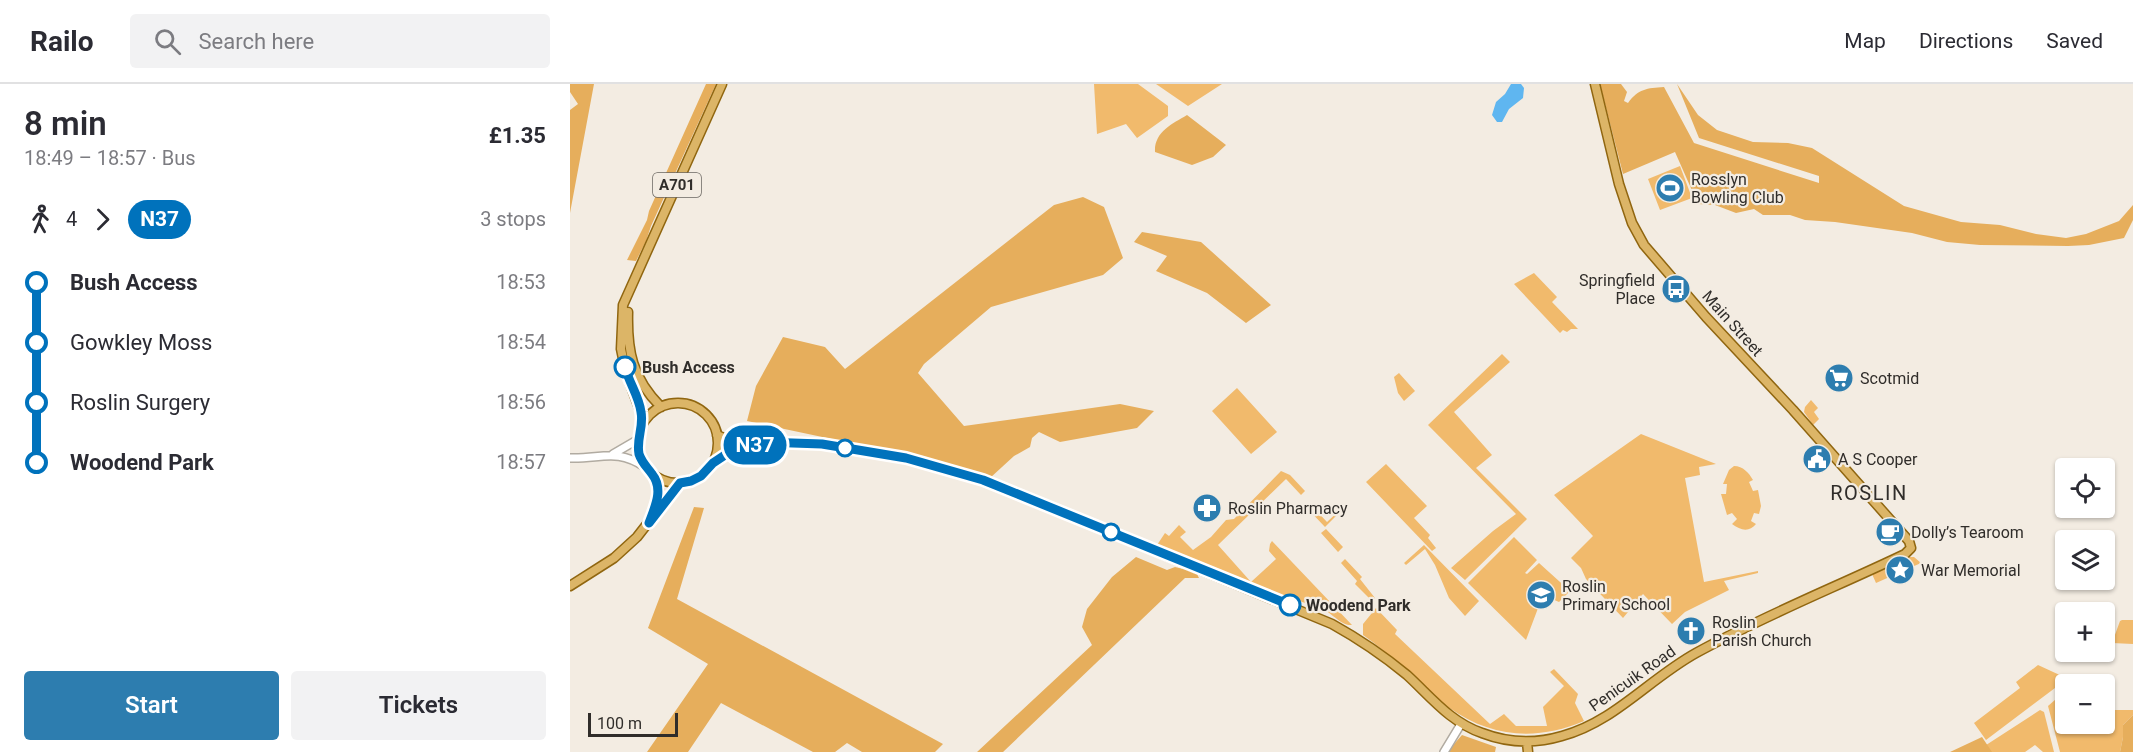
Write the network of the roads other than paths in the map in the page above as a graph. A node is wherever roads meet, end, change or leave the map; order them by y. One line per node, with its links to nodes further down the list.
1 (722, 84): 3 (main road, A701)
2 (1595, 84): 16 (main road, Main Street)
3 (632, 286): 4 (main road, A701); 5 (main road, A701)
4 (661, 406): 5 (main road); 6 (main road)
5 (641, 425): 7 (main road, A701)
6 (717, 435): 8 (main road, Penicuik Road); 11 (main road)
7 (638, 440): 9 (street); 12 (main road, A701)
8 (763, 442): 11 (main road); 18 (main road, Penicuik Road)
9 (613, 454): 10 (street); 12 (street)
10 (570, 458)
11 (713, 463): 14 (main road)
12 (645, 467): 13 (main road)
13 (654, 475): 14 (main road); 15 (main road)
14 (680, 483): 15 (main road)
15 (649, 523): 17 (main road)
16 (1911, 548): 19 (main road, Penicuik Road)
17 (570, 586)
18 (1461, 724): 19 (main road, Penicuik Road); 20 (street)
19 (1527, 742): 21 (main road)
20 (1444, 752)
21 (1528, 752)

